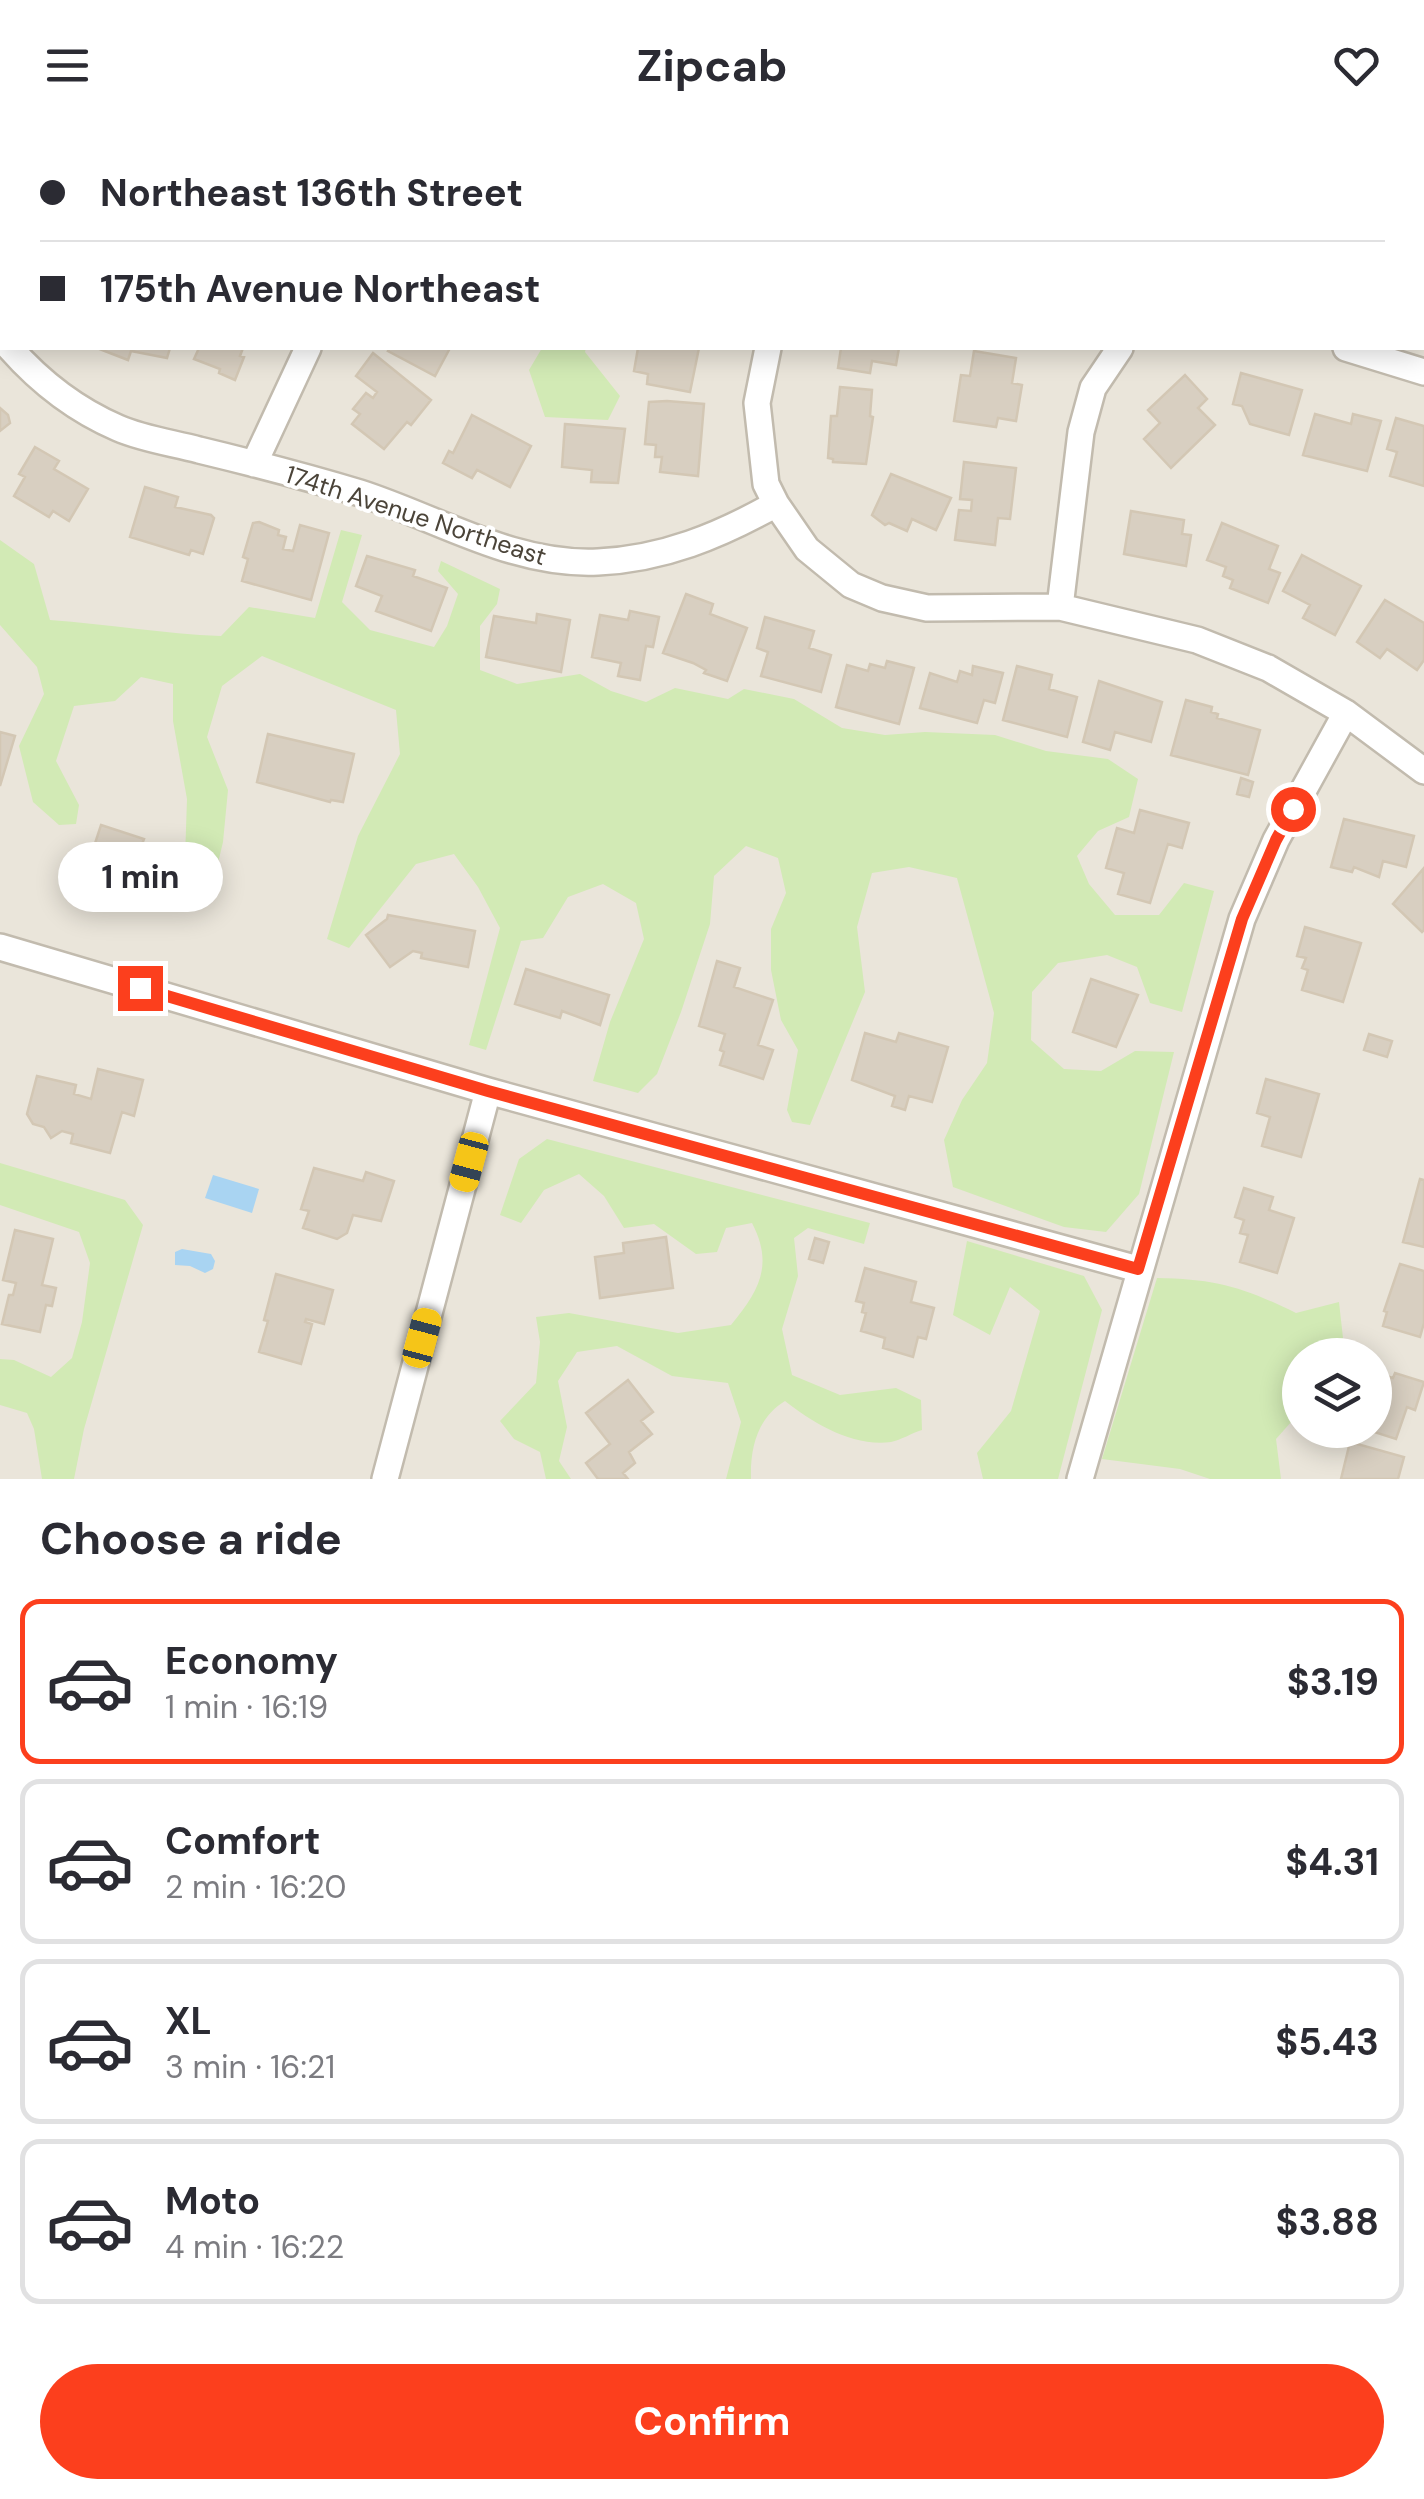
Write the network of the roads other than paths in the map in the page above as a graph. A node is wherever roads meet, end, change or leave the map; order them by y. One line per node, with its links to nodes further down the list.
1 (12, 350): 7 (street, 174th Avenue Northeast)
2 (307, 350): 7 (street)
3 (768, 350): 8 (street)
4 (1119, 350): 9 (street)
5 (1352, 350): 6 (street)
6 (1424, 372)
7 (254, 464): 8 (street, 174th Avenue Northeast)
8 (776, 504): 9 (street)
9 (1060, 607): 10 (street)
10 (1346, 713): 11 (street); 14 (street)
11 (1424, 771)
12 (0, 947): 13 (street)
13 (488, 1091): 14 (street); 15 (street)
14 (1138, 1269): 16 (street)
15 (385, 1479)
16 (1080, 1479)

